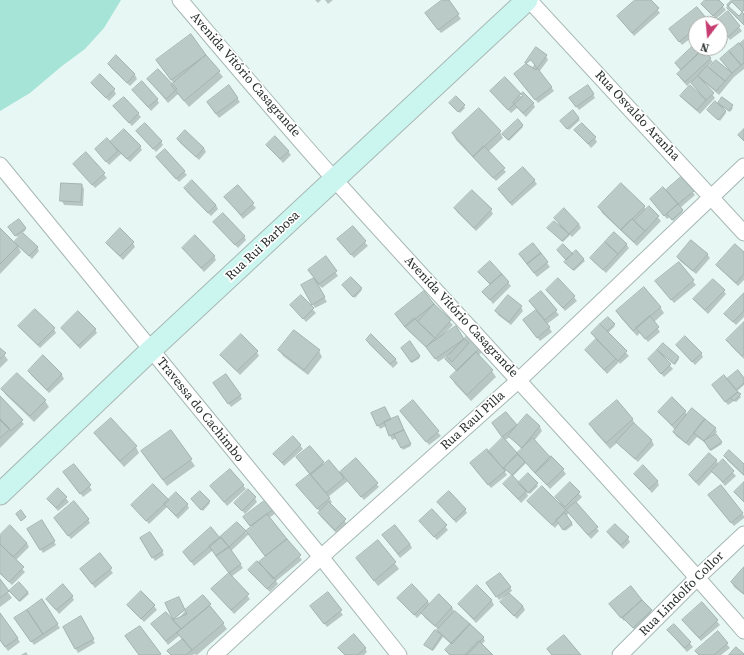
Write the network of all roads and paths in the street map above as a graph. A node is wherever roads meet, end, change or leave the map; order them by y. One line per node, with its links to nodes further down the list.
1 (180, 0): 5 (street, Avenida Vitório Casagrande)
2 (528, 0): 5 (street, Rua Rui Barbosa); 6 (street, Rua Osvaldo Aranha)
3 (0, 165): 8 (street, Travessa do Cachimbo)
4 (744, 166): 6 (street, Rua Raul Pilla)
5 (335, 179): 8 (street, Rua Rui Barbosa); 9 (street, Avenida Vitório Casagrande)
6 (711, 197): 7 (street, Rua Osvaldo Aranha); 9 (street, Rua Raul Pilla)
7 (744, 233)
8 (150, 350): 10 (street, Rua Rui Barbosa); 12 (street, Travessa do Cachimbo)
9 (519, 380): 12 (street, Rua Raul Pilla); 13 (street, Avenida Vitório Casagrande)
10 (0, 494)
11 (744, 534): 13 (street, Rua Lindolfo Collor)
12 (321, 557): 15 (street, Rua Raul Pilla); 16 (street, Travessa do Cachimbo)
13 (698, 577): 14 (street, Avenida Vitório Casagrande); 17 (street, Rua Lindolfo Collor)
14 (744, 631)
15 (216, 655)
16 (399, 655)
17 (620, 655)

